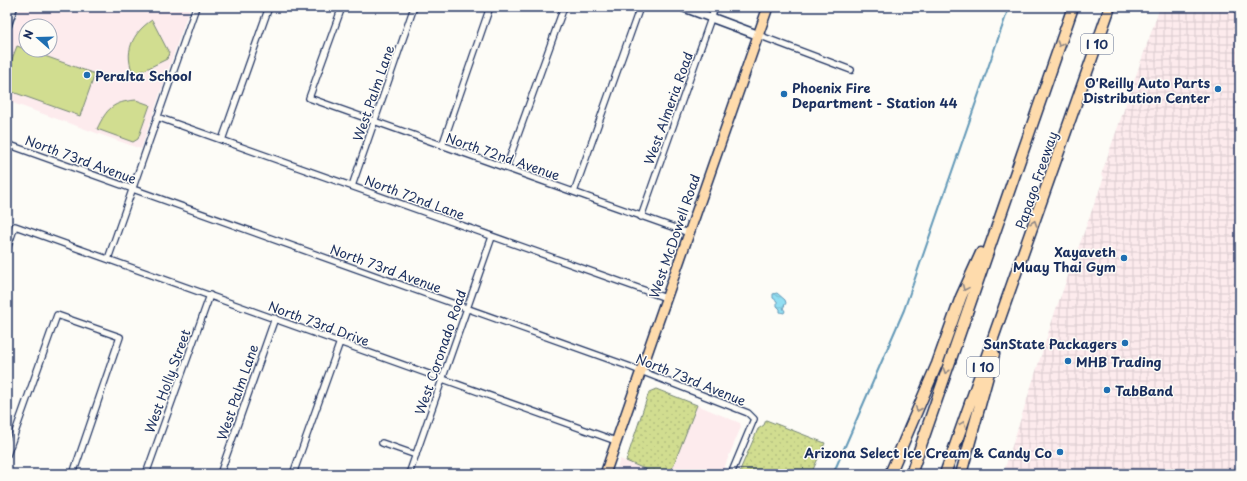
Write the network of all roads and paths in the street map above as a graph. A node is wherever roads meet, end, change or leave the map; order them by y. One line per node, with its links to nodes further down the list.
1 (13, 7): 16 (street)
2 (196, 7): 20 (street)
3 (269, 7): 22 (street)
4 (342, 7): 21 (street, North 72nd Avenue)
5 (414, 7): 21 (street, West Palm Lane)
6 (490, 7): 24 (street)
7 (564, 7): 25 (street)
8 (640, 7): 29 (street)
9 (683, 7): 15 (street)
10 (715, 7): 15 (street, West Almeria Road)
11 (768, 7): 17 (main road, West McDowell Road)
12 (1073, 7): 26 (highway, Papago Freeway / I 10, one-way to 26)
13 (1110, 7): 19 (highway, Papago Freeway / I 10)
14 (1118, 7): 19 (highway)
15 (712, 18): 17 (street); 30 (street, West Almeria Road)
16 (7, 25)
17 (758, 35): 18 (street); 31 (main road, West McDowell Road)
18 (851, 70)
19 (1084, 81): 35 (highway, Papago Freeway / I 10, one-way to 19)
20 (157, 117): 22 (street, North 72nd Lane); 28 (street)
21 (375, 122): 24 (street, North 72nd Avenue); 27 (street, West Palm Lane)
22 (222, 140): 27 (street, North 72nd Lane)
23 (7, 144): 28 (street, North 73rd Avenue)
24 (442, 146): 25 (street, North 72nd Avenue)
25 (506, 168): 29 (street, North 72nd Avenue)
26 (1015, 176): 54 (highway, one-way to 54); 55 (highway, Papago Freeway / I 10, one-way to 55)
27 (352, 186): 32 (street, North 72nd Lane)
28 (132, 189): 34 (street); 38 (street, North 73rd Avenue)
29 (574, 192): 30 (street, North 72nd Avenue)
30 (641, 217): 31 (street, North 72nd Avenue)
31 (689, 233): 37 (main road, West McDowell Road)
32 (492, 237): 37 (street, North 72nd Lane); 38 (street, West Coronado Road)
33 (7, 249): 34 (street, North 73rd Drive)
34 (108, 259): 36 (street, North 73rd Drive)
35 (1021, 260): 56 (highway, Papago Freeway / I 10, one-way to 35); 57 (highway)
36 (210, 295): 39 (street, North 73rd Drive); 48 (street, West Holly Street)
37 (666, 298): 41 (main road, West McDowell Road)
38 (467, 309): 41 (street, North 73rd Avenue); 42 (street, West Coronado Road)
39 (275, 318): 40 (street, North 73rd Drive); 49 (street, West Palm Lane)
40 (340, 342): 42 (street, North 73rd Drive); 50 (street)
41 (640, 370): 43 (main road, West McDowell Road); 53 (street, North 73rd Avenue)
42 (443, 378): 43 (street, North 73rd Drive); 46 (street, West Coronado Road)
43 (616, 441): 52 (main road, West McDowell Road)
44 (382, 443): 46 (street)
45 (7, 455): 47 (street)
46 (416, 455): 51 (street, West Coronado Road)
47 (73, 474)
48 (146, 474)
49 (220, 474)
50 (293, 474)
51 (409, 474)
52 (605, 474)
53 (731, 474)
54 (890, 474)
55 (911, 474)
56 (945, 474)
57 (961, 474)

